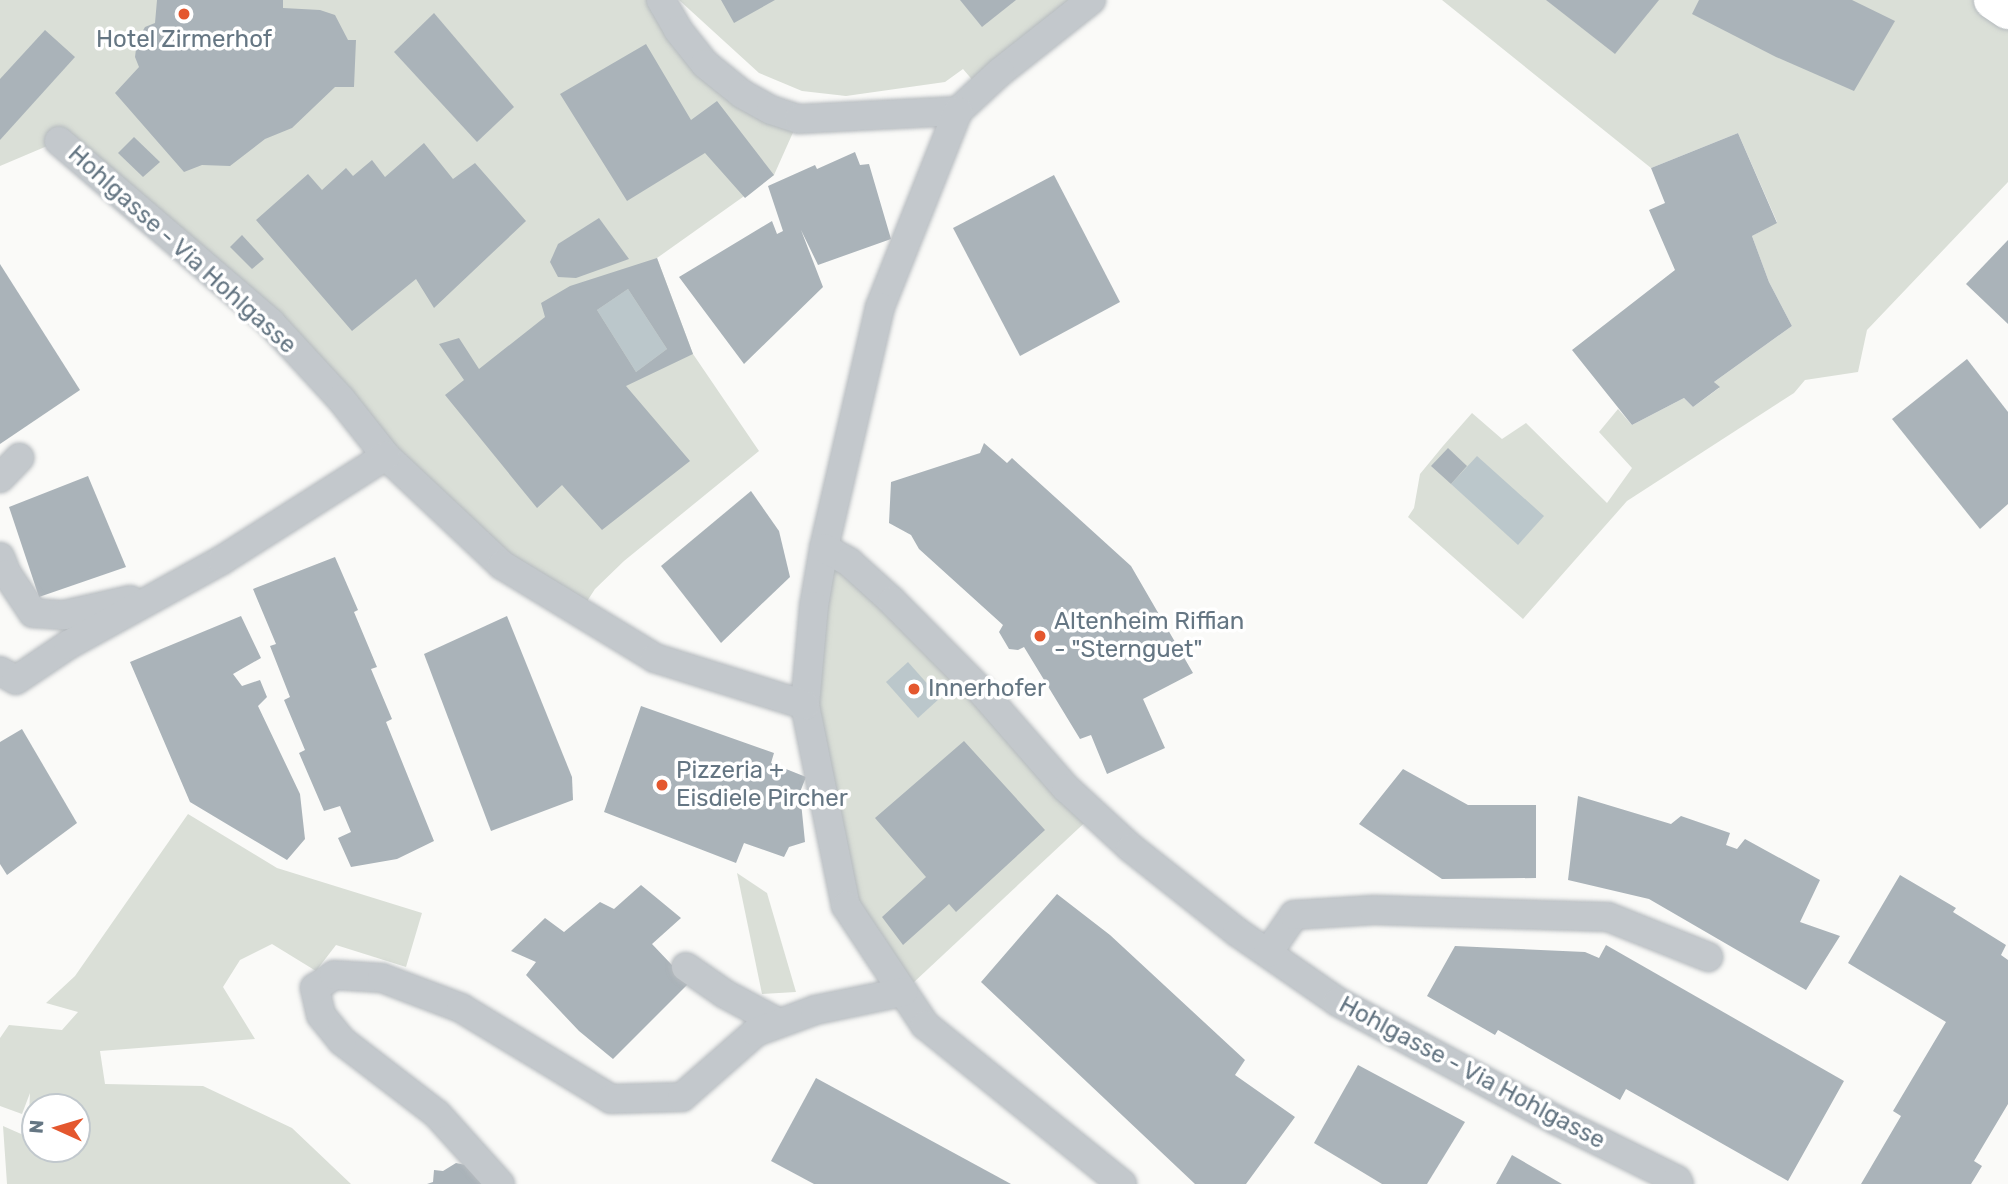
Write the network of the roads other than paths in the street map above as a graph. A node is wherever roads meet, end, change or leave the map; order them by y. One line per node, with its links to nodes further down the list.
1 (662, 0): 5 (lane)
2 (1091, 0): 5 (lane)
3 (1993, 0): 4 (main road)
4 (2008, 10)
5 (958, 111): 8 (lane)
6 (59, 141): 7 (lane, Hohlgasse - Via Hohlgasse)
7 (386, 456): 10 (lane); 12 (lane, Hohlgasse - Via Hohlgasse)
8 (824, 548): 12 (lane); 13 (lane, Hohlgasse - Via Hohlgasse)
9 (0, 557): 10 (lane)
10 (167, 591): 11 (lane)
11 (0, 671)
12 (805, 705): 16 (lane)
13 (1268, 953): 14 (lane); 20 (lane, Hohlgasse - Via Hohlgasse)
14 (1708, 957)
15 (687, 967): 17 (lane)
16 (903, 992): 17 (lane); 19 (lane)
17 (779, 1023): 18 (lane)
18 (500, 1184)
19 (1122, 1184)
20 (1679, 1184)

